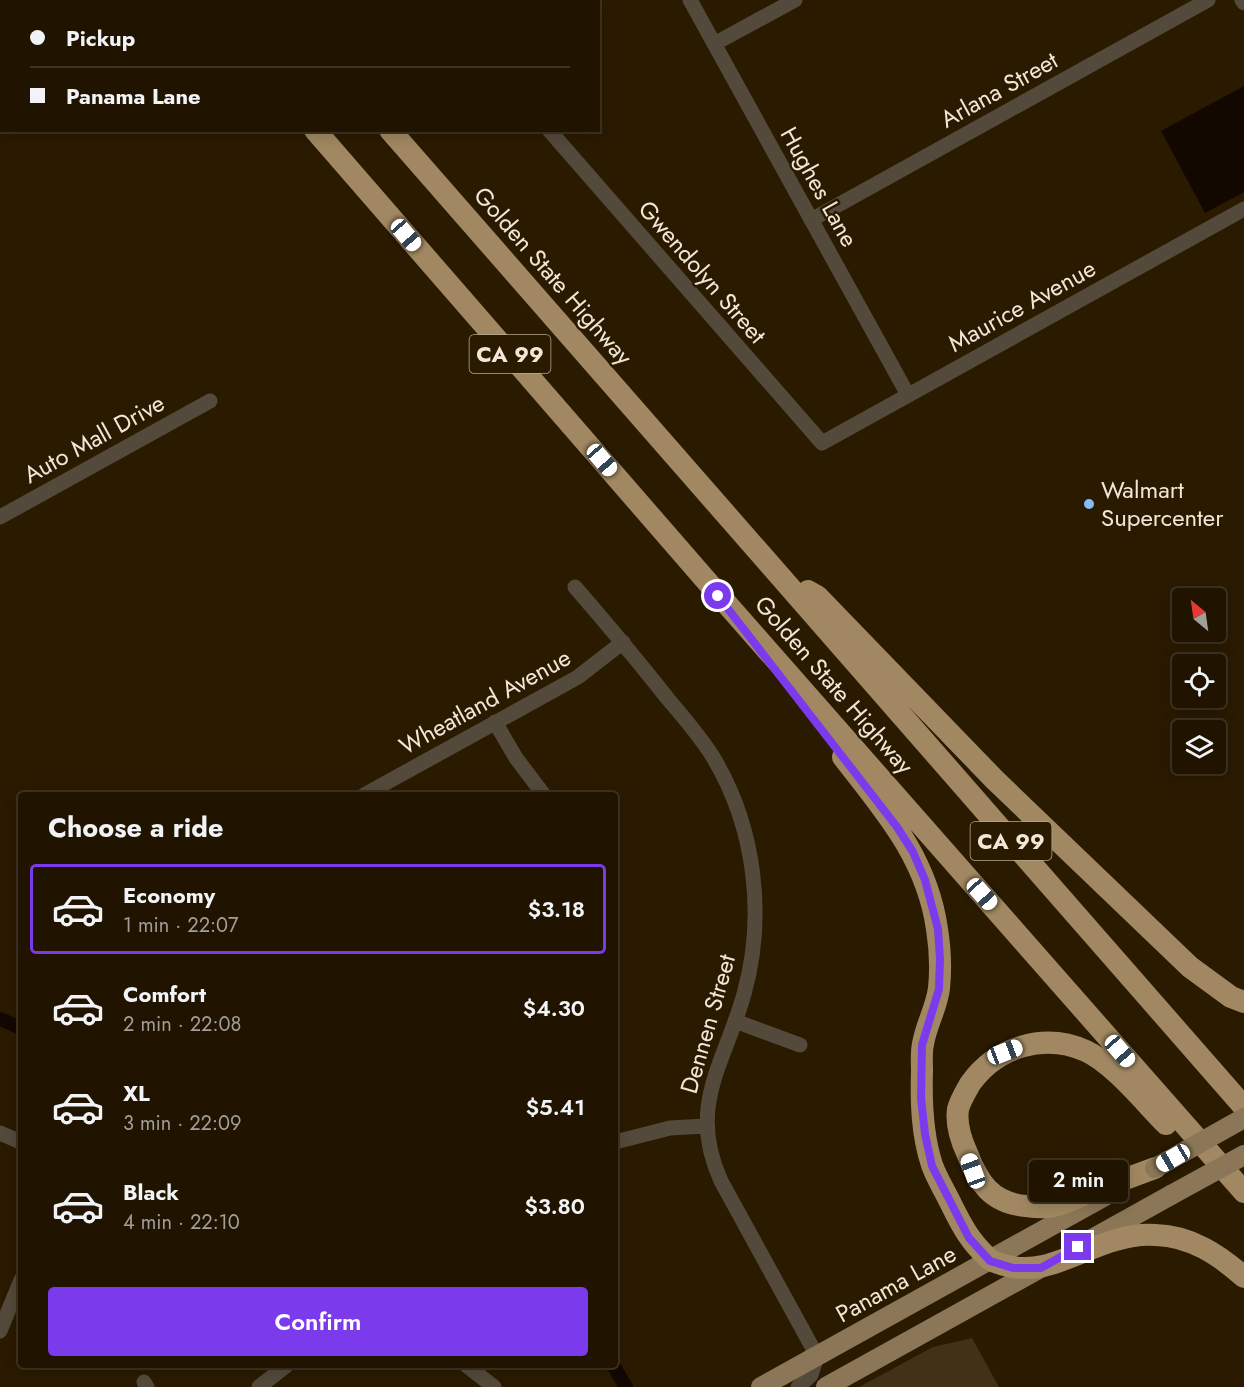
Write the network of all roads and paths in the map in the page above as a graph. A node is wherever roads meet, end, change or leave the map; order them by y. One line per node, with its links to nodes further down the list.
1 (690, 0): 4 (street, Hughes Lane)
2 (795, 0): 4 (street)
3 (1208, 0): 9 (street, Arlana Street)
4 (714, 44): 9 (street, Hughes Lane)
5 (317, 132): 15 (highway, Golden State Highway / CA 99)
6 (392, 132): 14 (highway, Golden State Highway / CA 99)
7 (551, 132): 12 (street, Gwendolyn Street)
8 (1244, 209): 10 (street, Maurice Avenue)
9 (811, 220): 10 (street, Hughes Lane)
10 (908, 395): 12 (street, Maurice Avenue)
11 (210, 401): 13 (street, Auto Mall Drive)
12 (822, 443)
13 (0, 517)
14 (778, 575): 21 (highway, Golden State Highway / CA 99); 22 (highway)
15 (704, 578): 34 (highway, Golden State Highway / CA 99); 36 (highway)
16 (575, 587): 17 (street, Dennen Street)
17 (623, 642): 18 (street, Wheatland Avenue); 23 (street, Dennen Street)
18 (495, 723): 19 (street, Wheatland Avenue); 20 (street)
19 (369, 792)
20 (542, 792)
21 (1145, 993): 25 (highway); 26 (highway, Golden State Highway / CA 99)
22 (1244, 1002)
23 (735, 1021): 24 (street); 28 (street, Dennen Street)
24 (800, 1045)
25 (1244, 1093)
26 (1244, 1107)
27 (1244, 1118): 33 (main road, Panama Lane, bridge)
28 (706, 1126): 31 (street); 41 (street, Dennen Street)
29 (0, 1133): 30 (street)
30 (18, 1141)
31 (618, 1141)
32 (1244, 1155): 37 (main road, bridge)
33 (1155, 1168): 35 (highway); 36 (main road, Panama Lane)
34 (1244, 1192)
35 (1244, 1202)
36 (990, 1261): 37 (highway); 41 (main road, Panama Lane)
37 (1041, 1268): 38 (highway); 48 (main road)
38 (1244, 1277)
39 (18, 1287): 40 (street)
40 (0, 1331)
41 (817, 1356): 46 (main road, Panama Lane); 47 (street)
42 (283, 1368): 44 (street)
43 (470, 1368): 45 (street)
44 (259, 1387)
45 (494, 1387)
46 (761, 1387)
47 (798, 1387)
48 (826, 1387)

